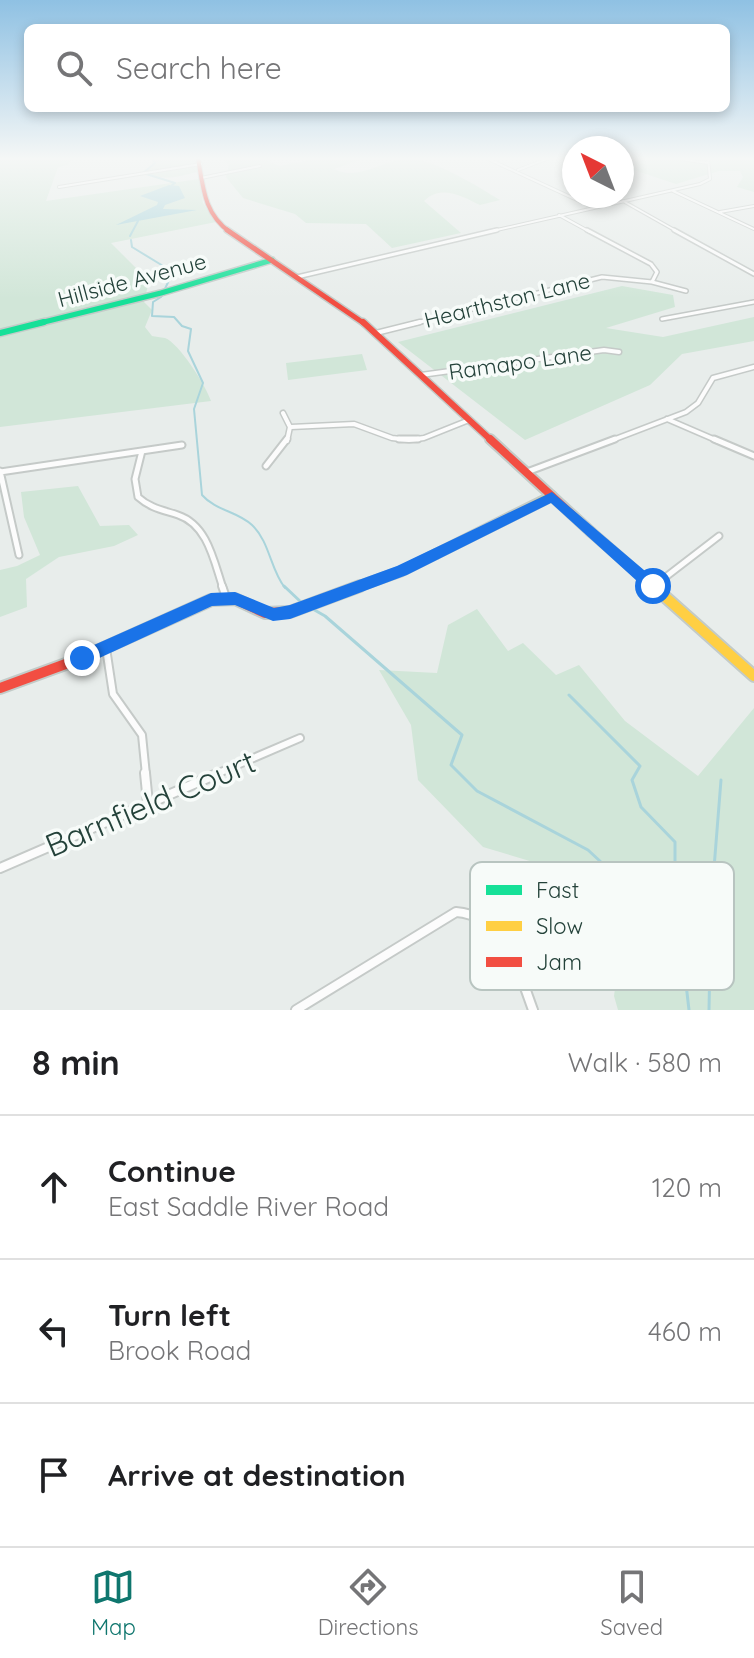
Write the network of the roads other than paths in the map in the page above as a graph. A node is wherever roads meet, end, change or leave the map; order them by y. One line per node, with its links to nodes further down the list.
1 (207, 205): 9 (main road)
2 (703, 205): 6 (street)
3 (754, 206): 6 (street)
4 (586, 208): 7 (street)
5 (634, 208): 10 (street)
6 (719, 213): 8 (street)
7 (558, 214): 11 (street); 12 (street)
8 (754, 229)
9 (272, 260): 11 (main road); 16 (main road, Hillside Avenue)
10 (754, 274)
11 (297, 277): 17 (main road)
12 (652, 282): 13 (street, Hearthston Lane); 17 (street, Hearthston Lane)
13 (686, 291)
14 (754, 302): 15 (street)
15 (662, 319)
16 (0, 333)
17 (376, 333): 20 (main road)
18 (619, 352): 20 (street, Ramapo Lane)
19 (754, 367): 22 (street)
20 (420, 375): 23 (main road)
21 (283, 413): 24 (street)
22 (667, 418): 27 (street); 30 (street)
23 (469, 420): 24 (street); 30 (main road)
24 (291, 427): 28 (street)
25 (182, 445): 26 (street)
26 (142, 451): 29 (street); 35 (street)
27 (754, 456)
28 (266, 466)
29 (0, 471): 33 (street)
30 (526, 472): 31 (main road)
31 (552, 496): 34 (main road); 35 (main road)
32 (719, 536): 34 (street)
33 (19, 555)
34 (653, 586): 37 (main road)
35 (226, 597): 36 (main road)
36 (106, 648): 38 (main road); 40 (street)
37 (754, 676)
38 (0, 688)
39 (300, 738): 40 (street, Barnfield Court)
40 (148, 803): 41 (street, Barnfield Court)
41 (0, 868)
42 (470, 912): 44 (street)
43 (524, 990): 45 (street)
44 (296, 1010)
45 (533, 1010)

